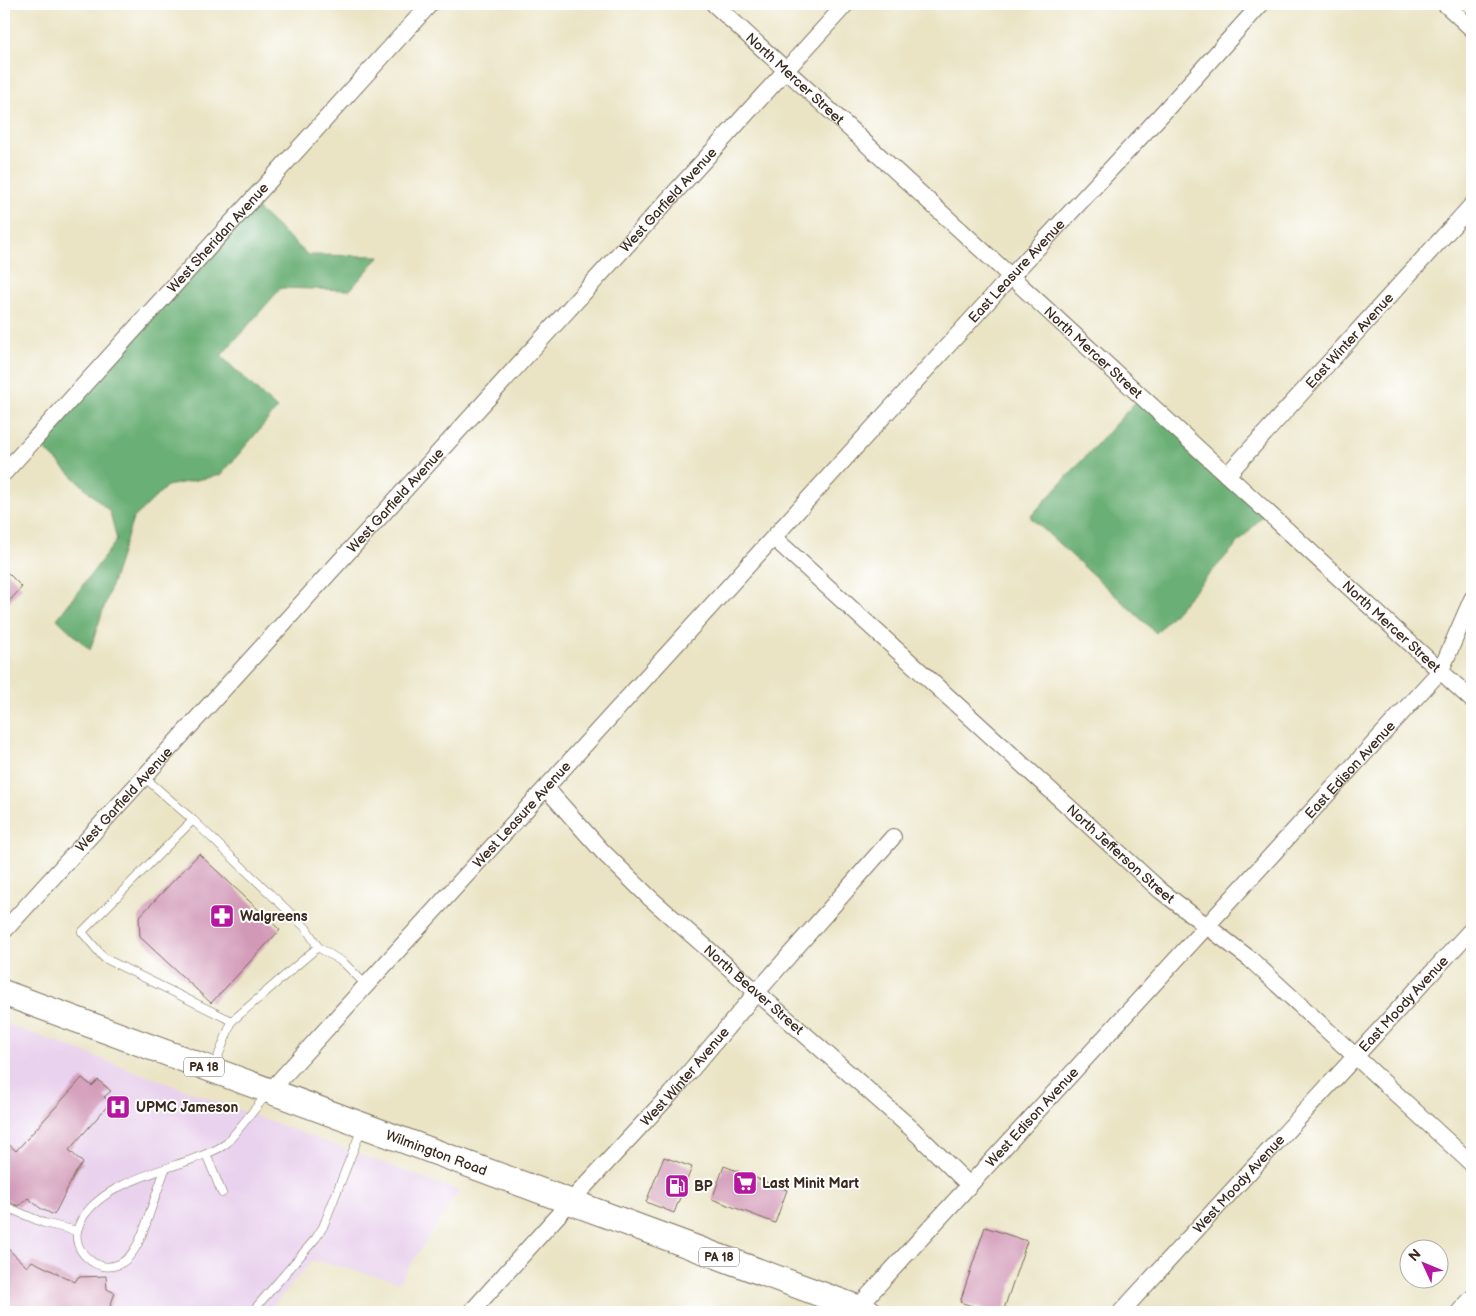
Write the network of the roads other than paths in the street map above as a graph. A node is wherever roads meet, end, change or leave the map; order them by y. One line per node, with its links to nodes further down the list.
1 (430, 4): 10 (street, West Sheridan Avenue)
2 (714, 4): 7 (street, North Mercer Street)
3 (846, 4): 7 (street, West Garfield Avenue)
4 (1261, 4): 9 (street, East Leasure Avenue)
5 (1445, 4): 6 (street)
6 (1472, 29)
7 (786, 70): 9 (street, North Mercer Street); 16 (street, West Garfield Avenue)
8 (1472, 205): 11 (street, East Winter Avenue)
9 (1011, 276): 11 (street, North Mercer Street); 12 (street, East Leasure Avenue)
10 (4, 472)
11 (1227, 475): 14 (street, North Mercer Street)
12 (774, 538): 17 (street, West Leasure Avenue); 20 (street, North Jefferson Street)
13 (1472, 599): 14 (street, East Edison Avenue)
14 (1440, 670): 15 (street, North Mercer Street); 20 (street, East Edison Avenue)
15 (1472, 700)
16 (144, 776): 18 (lane); 22 (street, West Garfield Avenue)
17 (546, 788): 24 (street, West Leasure Avenue); 25 (street, North Beaver Street)
18 (193, 820): 23 (lane); 27 (lane)
19 (893, 837): 25 (street, West Winter Avenue)
20 (1207, 926): 28 (street, North Jefferson Street); 35 (street, West Edison Avenue)
21 (1472, 929): 28 (street, East Moody Avenue)
22 (4, 930)
23 (318, 947): 24 (lane); 27 (lane)
24 (366, 986): 30 (street, West Leasure Avenue)
25 (757, 992): 35 (street, North Beaver Street); 37 (street, West Winter Avenue)
26 (4, 993): 29 (main road, Wilmington Road / PA 18)
27 (232, 1021): 29 (lane)
28 (1355, 1056): 33 (street, North Jefferson Street); 44 (street, West Moody Avenue)
29 (213, 1070): 30 (main road, Wilmington Road / PA 18)
30 (270, 1091): 31 (main road, Wilmington Road / PA 18); 32 (lane)
31 (363, 1126): 37 (main road, Wilmington Road / PA 18); 42 (lane)
32 (206, 1154): 34 (lane); 36 (lane)
33 (1472, 1164)
34 (165, 1169): 39 (lane); 39 (lane)
35 (969, 1185): 41 (street, West Edison Avenue)
36 (222, 1193)
37 (570, 1202): 41 (main road, Wilmington Road / PA 18); 43 (street, West Winter Avenue)
38 (4, 1206): 39 (lane)
39 (77, 1231)
40 (1472, 1298): 45 (street)
41 (860, 1311)
42 (252, 1312)
43 (471, 1312)
44 (1121, 1312)
45 (1459, 1312)

